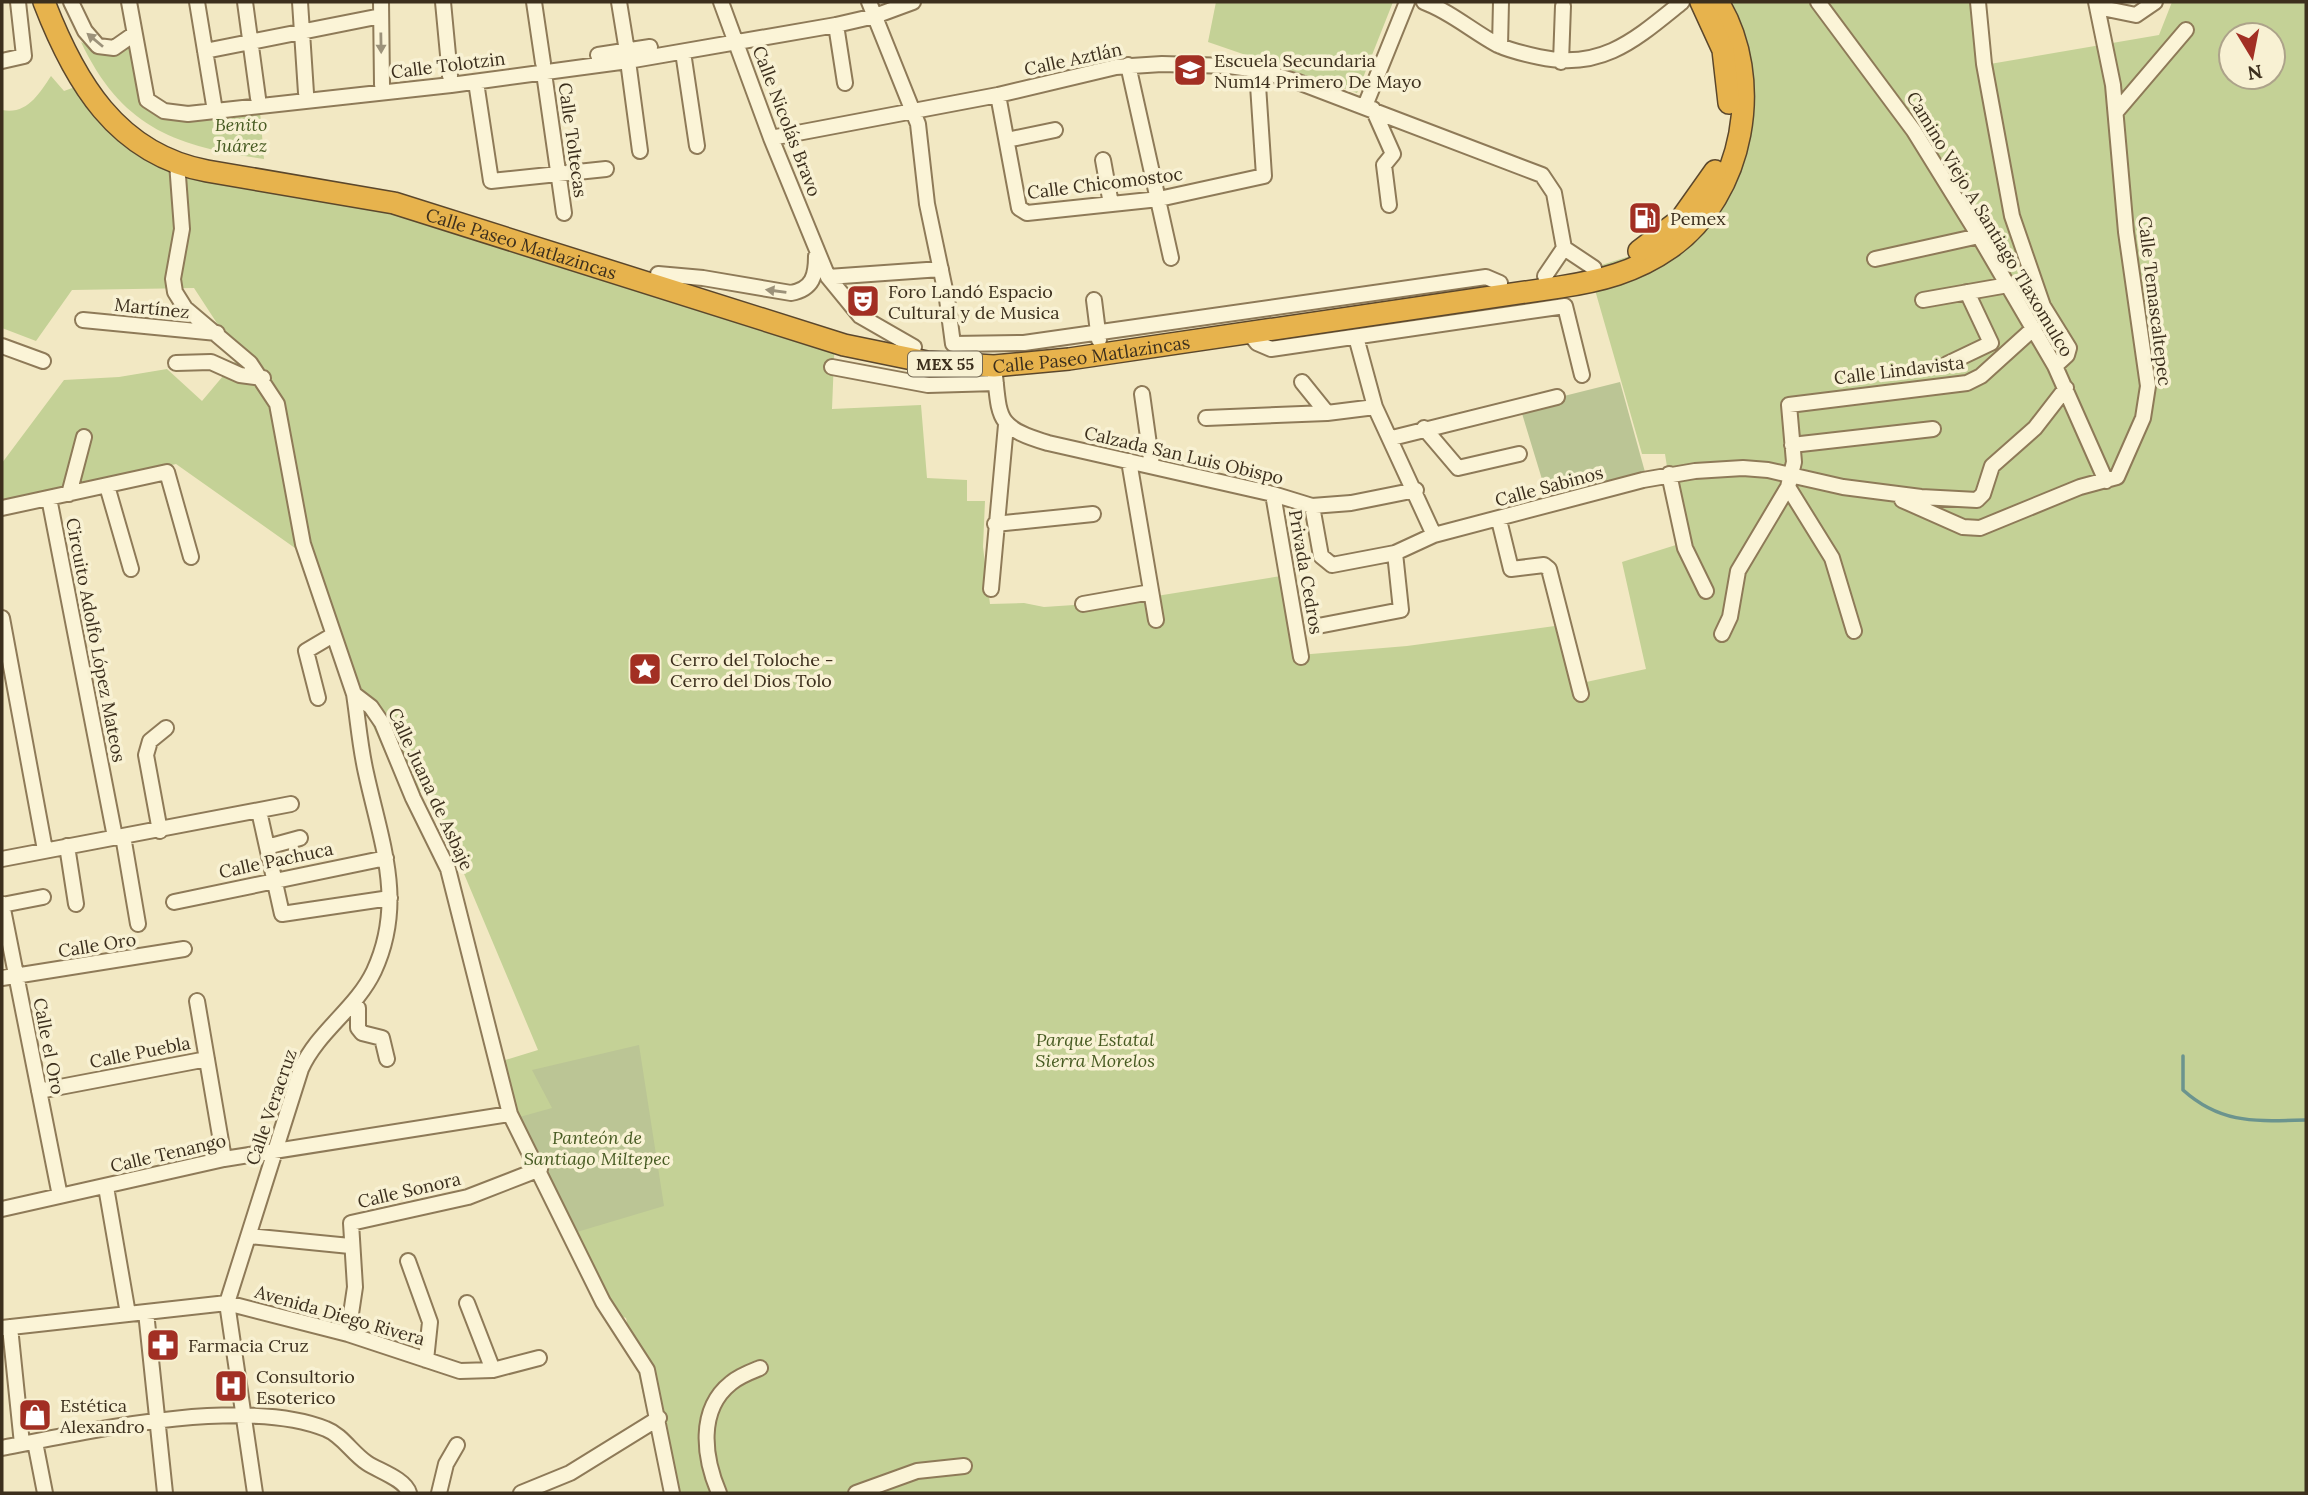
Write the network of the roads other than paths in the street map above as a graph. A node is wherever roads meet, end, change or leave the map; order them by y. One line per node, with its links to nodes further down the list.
1 (44, 2): 60 (highway, Calle Paseo Matlazincas / MEX 55)
2 (57, 2): 74 (highway, Calle Paseo Matlazincas / MEX 55)
3 (71, 2): 31 (street, one-way to 3)
4 (129, 2): 31 (street)
5 (197, 2): 35 (street)
6 (245, 2): 33 (street)
7 (300, 2): 30 (street)
8 (443, 2): 43 (street)
9 (534, 2): 41 (street, Calle Toltecas)
10 (620, 2): 37 (street)
11 (721, 2): 32 (street, Calle Nicolás Bravo)
12 (869, 2): 27 (street)
13 (914, 2): 27 (street, Calle Tolotzin)
14 (1407, 2): 51 (street)
15 (1424, 2): 34 (street)
16 (1501, 2): 34 (street)
17 (1682, 2): 39 (street)
18 (1701, 2): 72 (highway, Calle Paseo Matlazincas / MEX 55)
19 (1718, 2): 81 (highway, Calle Paseo Matlazincas / MEX 55)
20 (1818, 2): 67 (street, Camino Viejo A Santiago Tlaxomulco)
21 (1978, 2): 94 (street)
22 (2155, 2): 24 (street)
23 (19, 3): 38 (street)
24 (2097, 4): 53 (street, Calle Temascaltepec)
25 (1563, 6): 39 (street)
26 (381, 9): 30 (street); 46 (street, one-way to 46)
27 (875, 16): 28 (street, Calle Tolotzin); 52 (street)
28 (836, 25): 32 (street, Calle Tolotzin); 45 (street)
29 (2186, 30): 53 (street)
30 (301, 32): 33 (street); 47 (street)
31 (134, 34): 50 (street, Calle Tolotzin)
32 (740, 39): 36 (street, Calle Tolotzin); 37 (street, Calle Tolotzin); 55 (street, Calle Nicolás Bravo)
33 (250, 41): 35 (street); 49 (street)
34 (1500, 46): 39 (street)
35 (205, 51): 50 (street)
36 (683, 52): 37 (street, Calle Tolotzin); 57 (street)
37 (627, 56): 41 (street, Calle Tolotzin); 58 (street)
38 (2, 61)
39 (1560, 62)
40 (1129, 65): 42 (street, Calle Aztlán); 48 (street, Calle Aztlán); 63 (street)
41 (543, 68): 43 (street, Calle Tolotzin); 44 (street, Calle Tolotzin); 62 (street, Calle Toltecas)
42 (1257, 70): 51 (street, Calle Aztlán); 63 (street, Calle Chicomostoc)
43 (450, 76): 46 (street, Calle Tolotzin)
44 (475, 82): 50 (street, Calle Tolotzin); 62 (street)
45 (845, 83)
46 (382, 85): 47 (street, Calle Tolotzin)
47 (306, 93): 49 (street, Calle Tolotzin)
48 (998, 95): 52 (street, Calle Aztlán); 56 (street, Calle Chicomostoc)
49 (258, 98): 50 (street, Calle Tolotzin)
50 (214, 107)
51 (1369, 108): 65 (street); 68 (street, Calle Aztlán)
52 (915, 112): 55 (street, Calle Aztlán); 73 (street)
53 (2116, 112): 117 (street, Calle Temascaltepec)
54 (1055, 130): 56 (street)
55 (771, 138): 69 (street, Calle Nicolás Bravo)
56 (1007, 140): 64 (street, Calle Chicomostoc)
57 (696, 146)
58 (640, 151)
59 (1103, 160): 64 (street)
60 (177, 163): 85 (street, Calle Juana de Asbaje); 96 (highway, Calle Paseo Matlazincas / MEX 55)
61 (606, 169): 62 (street)
62 (559, 174): 66 (street, Calle Toltecas)
63 (1159, 199): 64 (street, Calle Chicomostoc); 70 (street)
64 (1111, 204)
65 (1389, 205)
66 (564, 213)
67 (1979, 236): 71 (street); 77 (street, Camino Viejo A Santiago Tlaxomulco)
68 (1564, 248): 72 (street); 75 (street)
69 (817, 254): 74 (street, one-way to 74); 76 (street, Calle Nicolás Bravo)
70 (1171, 258)
71 (1875, 258)
72 (1594, 268): 75 (highway, Calle Paseo Matlazincas / MEX 55)
73 (941, 269): 76 (street); 87 (street)
74 (658, 274): 90 (highway, Calle Paseo Matlazincas / MEX 55)
75 (1545, 276): 87 (highway, Calle Paseo Matlazincas / MEX 55)
76 (828, 278): 90 (street, Calle Nicolás Bravo)
77 (2008, 285): 78 (street); 84 (street, Camino Viejo A Santiago Tlaxomulco)
78 (1967, 292): 80 (street); 93 (street)
79 (1094, 300): 87 (street)
80 (1923, 300)
81 (1422, 308): 83 (street); 86 (highway, Calle Paseo Matlazincas / MEX 55)
82 (83, 320): 85 (street, Martínez)
83 (1440, 325): 88 (street); 97 (street)
84 (2034, 328): 94 (street, Camino Viejo A Santiago Tlaxomulco); 111 (street, Calle Lindavista)
85 (218, 333): 98 (street, Calle Juana de Asbaje)
86 (1249, 333): 88 (street); 96 (highway, Calle Paseo Matlazincas / MEX 55)
87 (1099, 337): 90 (highway, Calle Paseo Matlazincas / MEX 55)
88 (1356, 337): 103 (street)
89 (2, 346): 91 (street)
90 (914, 347)
91 (43, 361)
92 (176, 363): 98 (street)
93 (1947, 364)
94 (2055, 366): 100 (street, Camino Viejo A Santiago Tlaxomulco)
95 (832, 367): 96 (street)
96 (995, 375): 106 (street)
97 (1582, 375)
98 (263, 378): 142 (street, Calle Juana de Asbaje)
99 (1302, 382): 104 (street)
100 (2066, 388): 117 (street, Camino Viejo A Santiago Tlaxomulco); 120 (street)
101 (1142, 394): 114 (street)
102 (1557, 397): 107 (street)
103 (1375, 407): 104 (street); 110 (street)
104 (1327, 413): 105 (street)
105 (1206, 418)
106 (1006, 425): 113 (street, Calzada San Luis Obispo); 128 (street)
107 (1424, 428): 110 (street); 112 (street)
108 (1933, 429): 111 (street)
109 (84, 437): 121 (street)
110 (1392, 438): 119 (street)
111 (1792, 445): 116 (street)
112 (1519, 454)
113 (1129, 461): 114 (street, Calzada San Luis Obispo); 135 (street)
114 (1152, 466): 122 (street, Calzada San Luis Obispo)
115 (1670, 474): 116 (street, Calle Sabinos); 127 (street, Calle Sabinos); 134 (street)
116 (1790, 481): 120 (street, Calle Sabinos); 140 (street); 141 (street)
117 (2106, 481): 120 (street)
118 (107, 486): 121 (street); 131 (street); 132 (street)
119 (1416, 490): 124 (street, Calzada San Luis Obispo); 129 (street)
120 (1884, 492)
121 (69, 494): 123 (street)
122 (1273, 494): 124 (street, Calzada San Luis Obispo); 143 (street, Privada Cedros)
123 (48, 498): 125 (street, Circuito Adolfo López Mateos); 151 (street, Circuito Adolfo López Mateos)
124 (1312, 506): 130 (street, Calle Sabinos)
125 (2, 508)
126 (1093, 514): 128 (street)
127 (1499, 520): 129 (street, Calle Sabinos); 145 (street)
128 (995, 524): 133 (street)
129 (1434, 535): 130 (street, Calle Sabinos)
130 (1395, 552): 139 (street)
131 (191, 557)
132 (131, 569)
133 (991, 589)
134 (1706, 591)
135 (1152, 592): 136 (street); 138 (street)
136 (1083, 604)
137 (2, 618): 155 (street)
138 (1156, 620)
139 (1318, 626)
140 (1854, 631)
141 (1722, 634)
142 (333, 635): 144 (street, Calle Juana de Asbaje); 146 (street)
143 (1301, 657)
144 (354, 694): 156 (street, Calle Veracruz); 172 (street, Calle Juana de Asbaje)
145 (1581, 694)
146 (318, 698)
147 (166, 728): 150 (street)
148 (291, 804): 149 (street)
149 (259, 811): 150 (street); 154 (street)
150 (160, 831): 151 (street)
151 (119, 836): 153 (street); 164 (street)
152 (300, 838): 154 (street)
153 (67, 846): 155 (street); 163 (street)
154 (267, 847): 158 (street)
155 (45, 850): 157 (street)
156 (386, 858): 158 (street, Calle Pachuca); 160 (street, Calle Veracruz)
157 (2, 859)
158 (273, 880): 160 (street); 161 (street, Calle Pachuca)
159 (43, 897): 162 (street)
160 (390, 898): 173 (street, Calle Veracruz)
161 (174, 902)
162 (2, 904): 166 (street, Calle el Oro)
163 (76, 904)
164 (138, 924)
165 (184, 949): 166 (street, Calle Oro)
166 (9, 977): 171 (street, Calle el Oro)
167 (197, 1001): 169 (street, Calle Puebla)
168 (358, 1008): 170 (street)
169 (207, 1059): 171 (street, Calle Puebla); 174 (street, Calle Puebla)
170 (387, 1059)
171 (39, 1091): 177 (street, Calle el Oro)
172 (510, 1114): 173 (street, Calle Tenango); 175 (street, Calle Juana de Asbaje)
173 (275, 1149): 174 (street, Calle Tenango); 179 (street, Calle Veracruz)
174 (224, 1158): 176 (street, Calle Tenango)
175 (540, 1169): 180 (street, Calle Sonora); 193 (street, Calle Juana de Asbaje)
176 (106, 1187): 177 (street, Calle Tenango); 185 (street)
177 (60, 1196): 178 (street, Calle Tenango)
178 (2, 1209)
179 (249, 1236): 180 (street); 182 (street, Calle Veracruz)
180 (350, 1245): 187 (street)
181 (408, 1261): 189 (street)
182 (227, 1303): 184 (street, Avenida Diego Rivera); 187 (street, Avenida Diego Rivera); 192 (street)
183 (467, 1303): 191 (street)
184 (146, 1312): 185 (street, Avenida Diego Rivera); 194 (street)
185 (128, 1314): 186 (street, Avenida Diego Rivera)
186 (6, 1328): 195 (street)
187 (348, 1334): 189 (street, Avenida Diego Rivera)
188 (539, 1358): 191 (street, Avenida Diego Rivera)
189 (426, 1360): 191 (street, Avenida Diego Rivera)
190 (760, 1368): 206 (street)
191 (493, 1370)
192 (244, 1416): 194 (street); 201 (street); 202 (street)
193 (659, 1418): 204 (street); 205 (street, Calle Juana de Asbaje)
194 (156, 1420): 195 (street); 200 (street)
195 (28, 1443): 197 (street); 199 (street)
196 (457, 1445): 203 (street)
197 (2, 1448)
198 (964, 1466): 207 (street)
199 (45, 1493)
200 (165, 1493)
201 (255, 1493)
202 (409, 1493)
203 (439, 1493)
204 (523, 1493)
205 (672, 1493)
206 (719, 1493)
207 (856, 1493)

